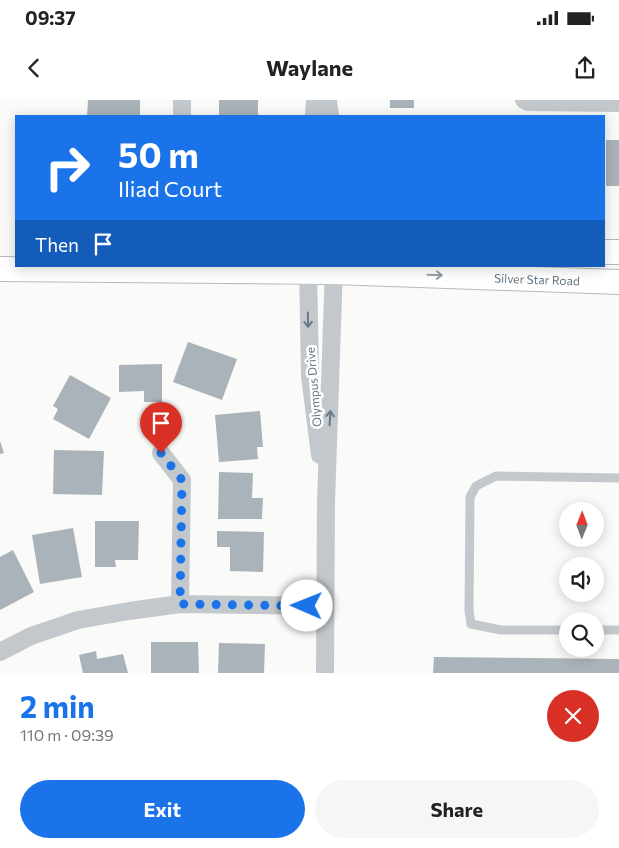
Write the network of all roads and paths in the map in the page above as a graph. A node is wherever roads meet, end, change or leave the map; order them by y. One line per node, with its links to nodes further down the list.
1 (182, 100): 6 (street)
2 (315, 100): 7 (street)
3 (328, 100): 8 (street)
4 (524, 100): 5 (street)
5 (619, 103)
6 (182, 115)
7 (314, 115)
8 (330, 115)
9 (605, 252): 10 (main road)
10 (619, 252)
11 (368, 267): 14 (main road, Silver Star Road)
12 (0, 269): 13 (main road, Silver Star Road)
13 (308, 269): 14 (main road, Silver Star Road); 18 (street, Olympus Drive, one-way to 18)
14 (334, 269): 15 (main road, Silver Star Road, one-way to 15); 18 (street, Olympus Drive, one-way to 14)
15 (612, 280)
16 (161, 453): 19 (street)
17 (619, 478): 21 (lane)
18 (326, 502): 20 (street, Olympus Drive)
19 (180, 604): 20 (street); 24 (street)
20 (326, 606): 25 (street, Olympus Drive)
21 (559, 630)
22 (604, 630): 23 (lane)
23 (619, 630)
24 (0, 652)
25 (325, 673)

